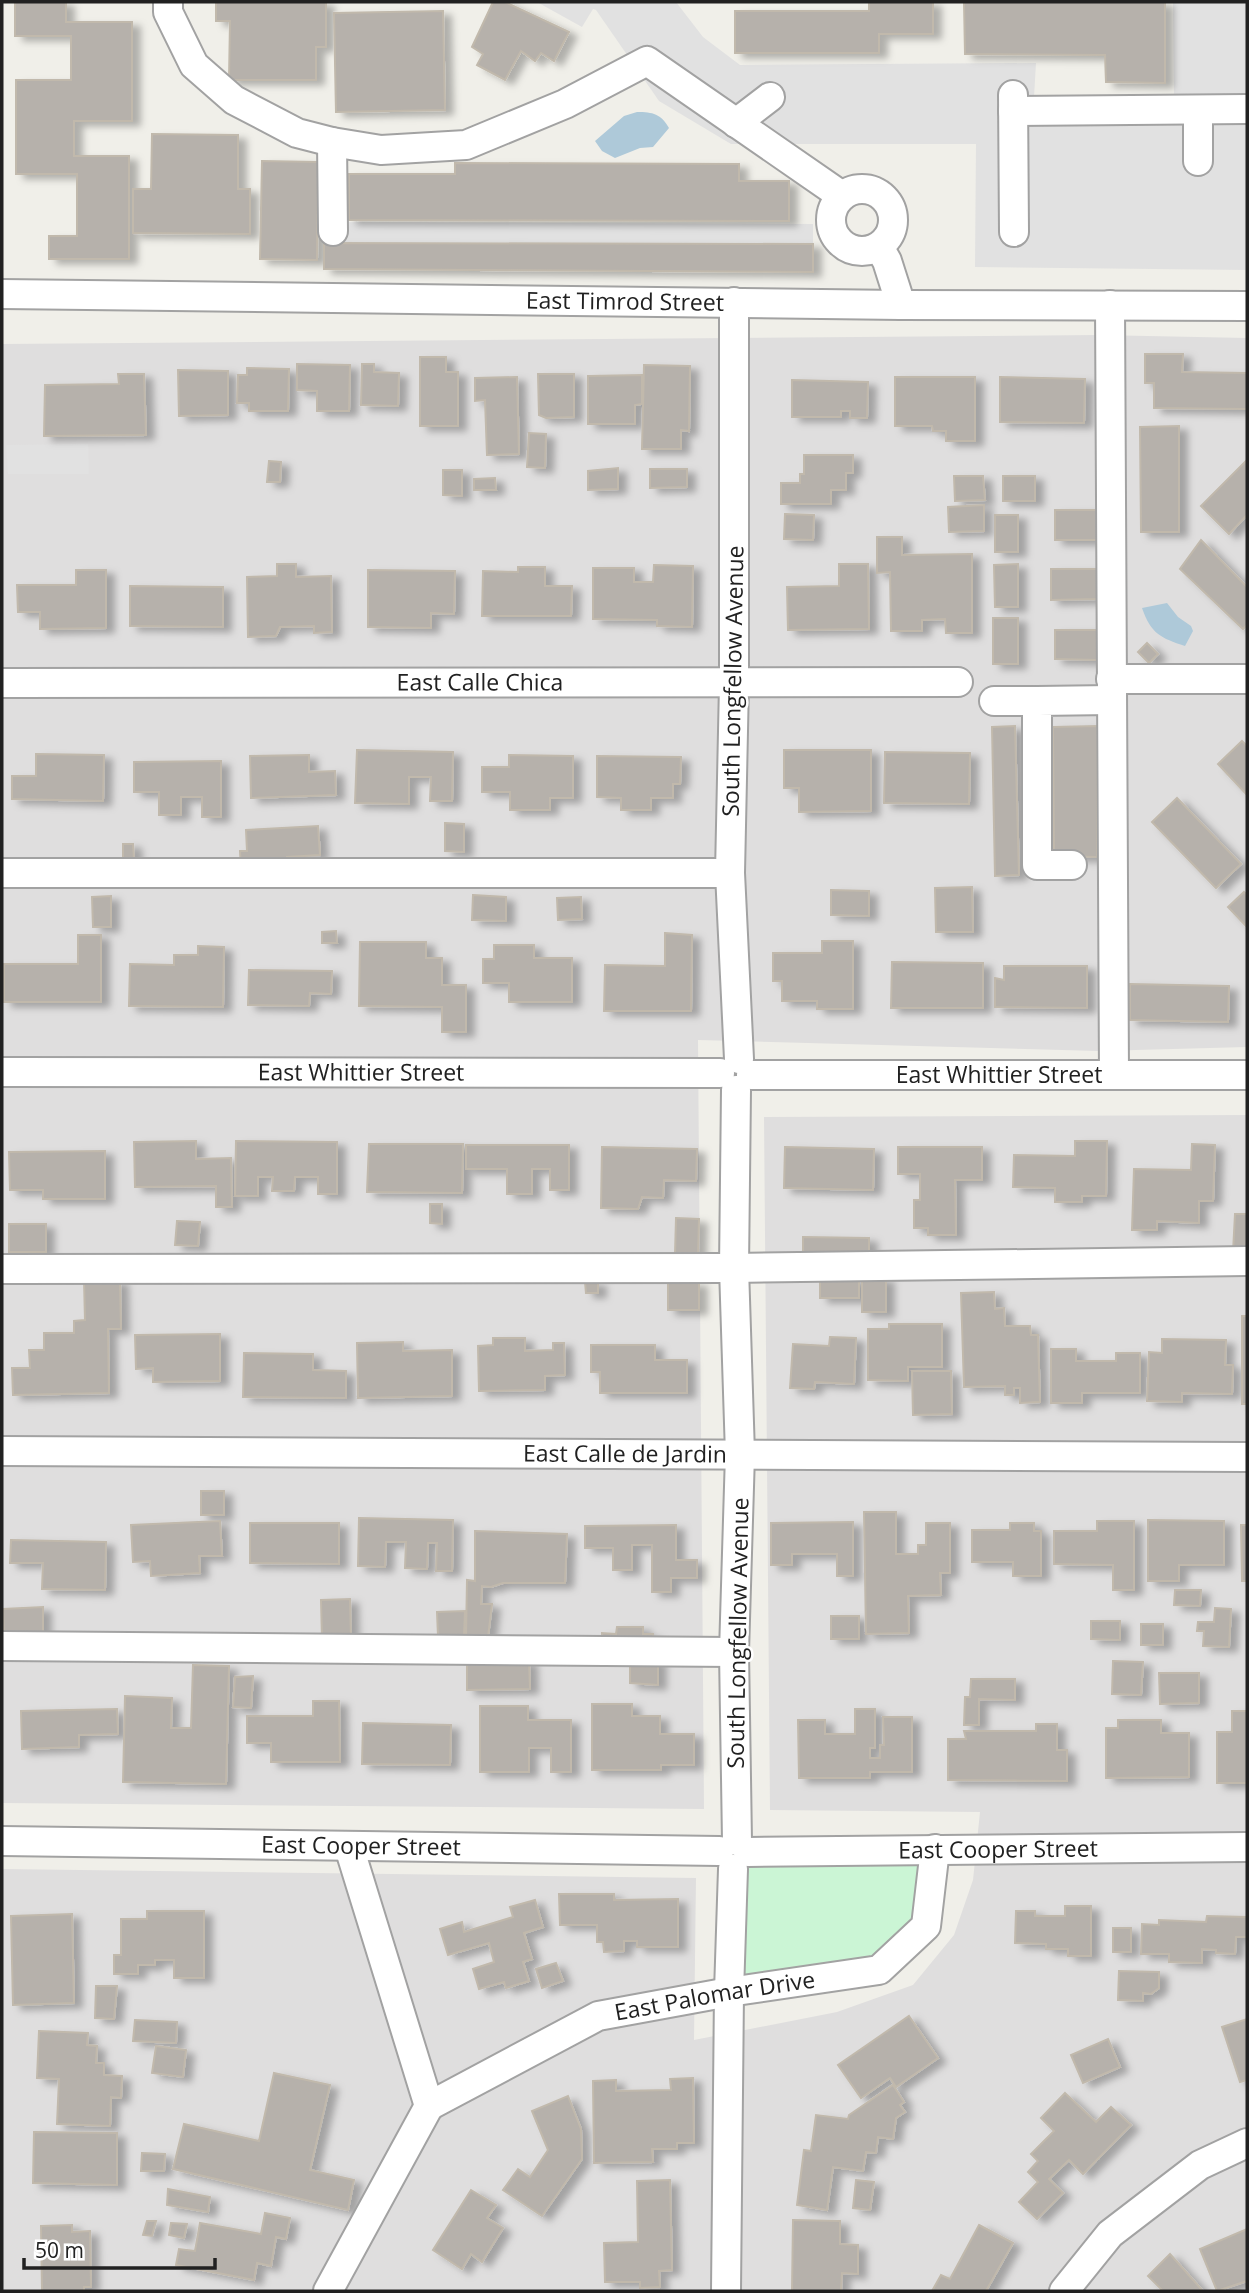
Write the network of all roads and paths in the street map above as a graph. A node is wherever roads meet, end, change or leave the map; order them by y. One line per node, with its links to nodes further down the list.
1 (168, 2): 6 (street)
2 (770, 97): 5 (street)
3 (1247, 109): 4 (street)
4 (1198, 110): 7 (street); 10 (street)
5 (736, 123): 6 (street); 8 (street)
6 (332, 142): 9 (street)
7 (1198, 161)
8 (842, 196): 11 (street); 11 (street)
9 (333, 231)
10 (1014, 232)
11 (879, 247): 14 (street)
12 (2, 294): 13 (street, East Timrod Street)
13 (734, 302): 14 (street, East Timrod Street); 20 (street, South Longfellow Avenue)
14 (901, 305): 15 (street, East Timrod Street)
15 (1110, 305): 16 (street, East Timrod Street); 21 (street)
16 (1247, 306)
17 (1247, 679): 21 (street)
18 (958, 682): 20 (street, East Calle Chica)
19 (2, 683): 20 (street, East Calle Chica)
20 (734, 684): 26 (street, South Longfellow Avenue)
21 (1111, 690): 23 (street); 28 (street)
22 (994, 701): 23 (street)
23 (1037, 701): 24 (street)
24 (1072, 865)
25 (2, 873): 26 (street)
26 (730, 873): 29 (street, South Longfellow Avenue)
27 (2, 1072): 29 (street, East Whittier Street)
28 (1114, 1074): 29 (street, East Whittier Street); 30 (street, East Whittier Street)
29 (736, 1075): 32 (street, South Longfellow Avenue)
30 (1247, 1075)
31 (1247, 1261): 32 (street)
32 (734, 1268): 33 (street); 35 (street, South Longfellow Avenue)
33 (2, 1269)
34 (2, 1451): 35 (street, East Calle de Jardin)
35 (740, 1454): 36 (street, East Calle de Jardin); 38 (street, South Longfellow Avenue)
36 (1247, 1457)
37 (2, 1646): 38 (street)
38 (734, 1652): 43 (street, South Longfellow Avenue)
39 (2, 1841): 40 (street, East Cooper Street)
40 (349, 1847): 43 (street, East Cooper Street); 45 (street)
41 (1247, 1847): 42 (street, East Cooper Street)
42 (935, 1849): 43 (street, East Cooper Street); 44 (street, East Palomar Drive)
43 (734, 1853): 44 (street, South Longfellow Avenue)
44 (729, 1992): 45 (street, East Palomar Drive); 48 (street, South Longfellow Avenue)
45 (429, 2106): 47 (street)
46 (1247, 2143): 49 (street)
47 (328, 2291)
48 (726, 2291)
49 (1064, 2291)

